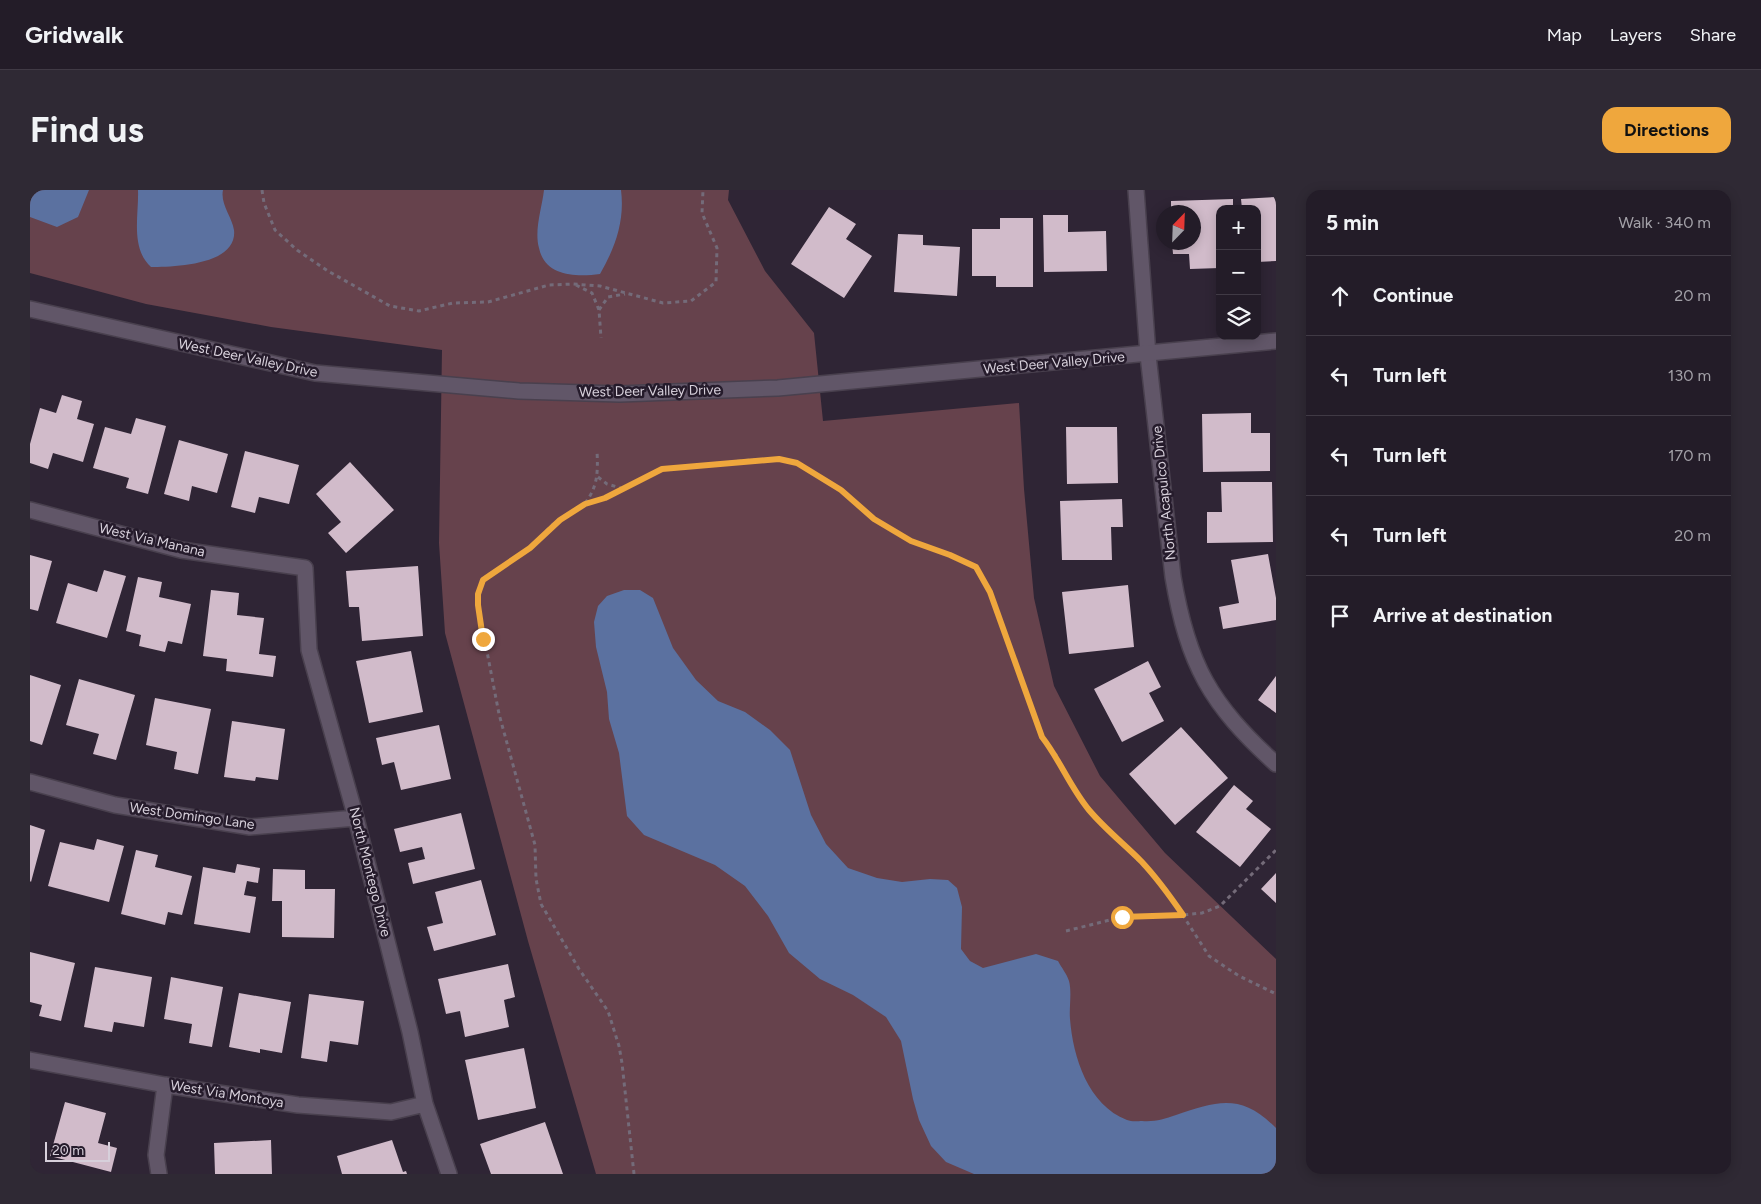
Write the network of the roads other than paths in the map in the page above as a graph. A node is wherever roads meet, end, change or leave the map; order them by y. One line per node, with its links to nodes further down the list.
1 (1136, 190): 4 (street, North Acapulco Drive)
2 (30, 309): 4 (street, West Deer Valley Drive)
3 (1276, 341): 4 (street, West Deer Valley Drive)
4 (1148, 355): 7 (street, North Acapulco Drive)
5 (30, 510): 6 (street, West Via Manana)
6 (305, 568): 9 (street, North Montego Drive)
7 (1276, 764)
8 (30, 782): 9 (street, West Domingo Lane)
9 (356, 818): 12 (street, North Montego Drive)
10 (30, 1060): 11 (street, West Via Montoya)
11 (164, 1085): 12 (street, West Via Montoya); 13 (street)
12 (425, 1104): 14 (street, North Montego Drive)
13 (159, 1174)
14 (449, 1174)

